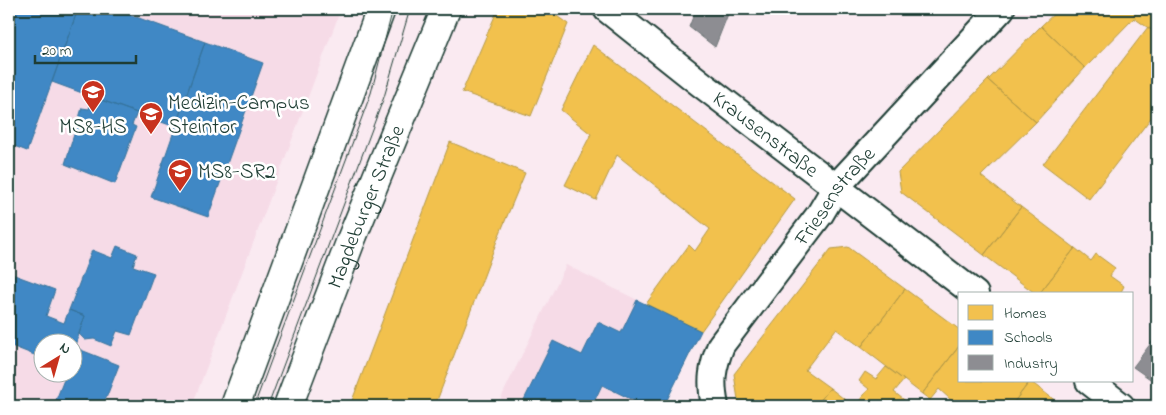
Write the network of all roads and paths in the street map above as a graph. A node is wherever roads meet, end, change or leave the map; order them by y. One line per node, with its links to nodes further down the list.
1 (381, 9): 8 (street)
2 (446, 9): 9 (street, Magdeburger Straße)
3 (606, 9): 5 (street, Krausenstraße)
4 (1001, 9): 5 (street, Friesenstraße)
5 (836, 187): 6 (street, Krausenstraße); 10 (street, Friesenstraße)
6 (972, 292)
7 (1090, 382): 11 (street)
8 (235, 406)
9 (288, 406)
10 (715, 406)
11 (1121, 406)

